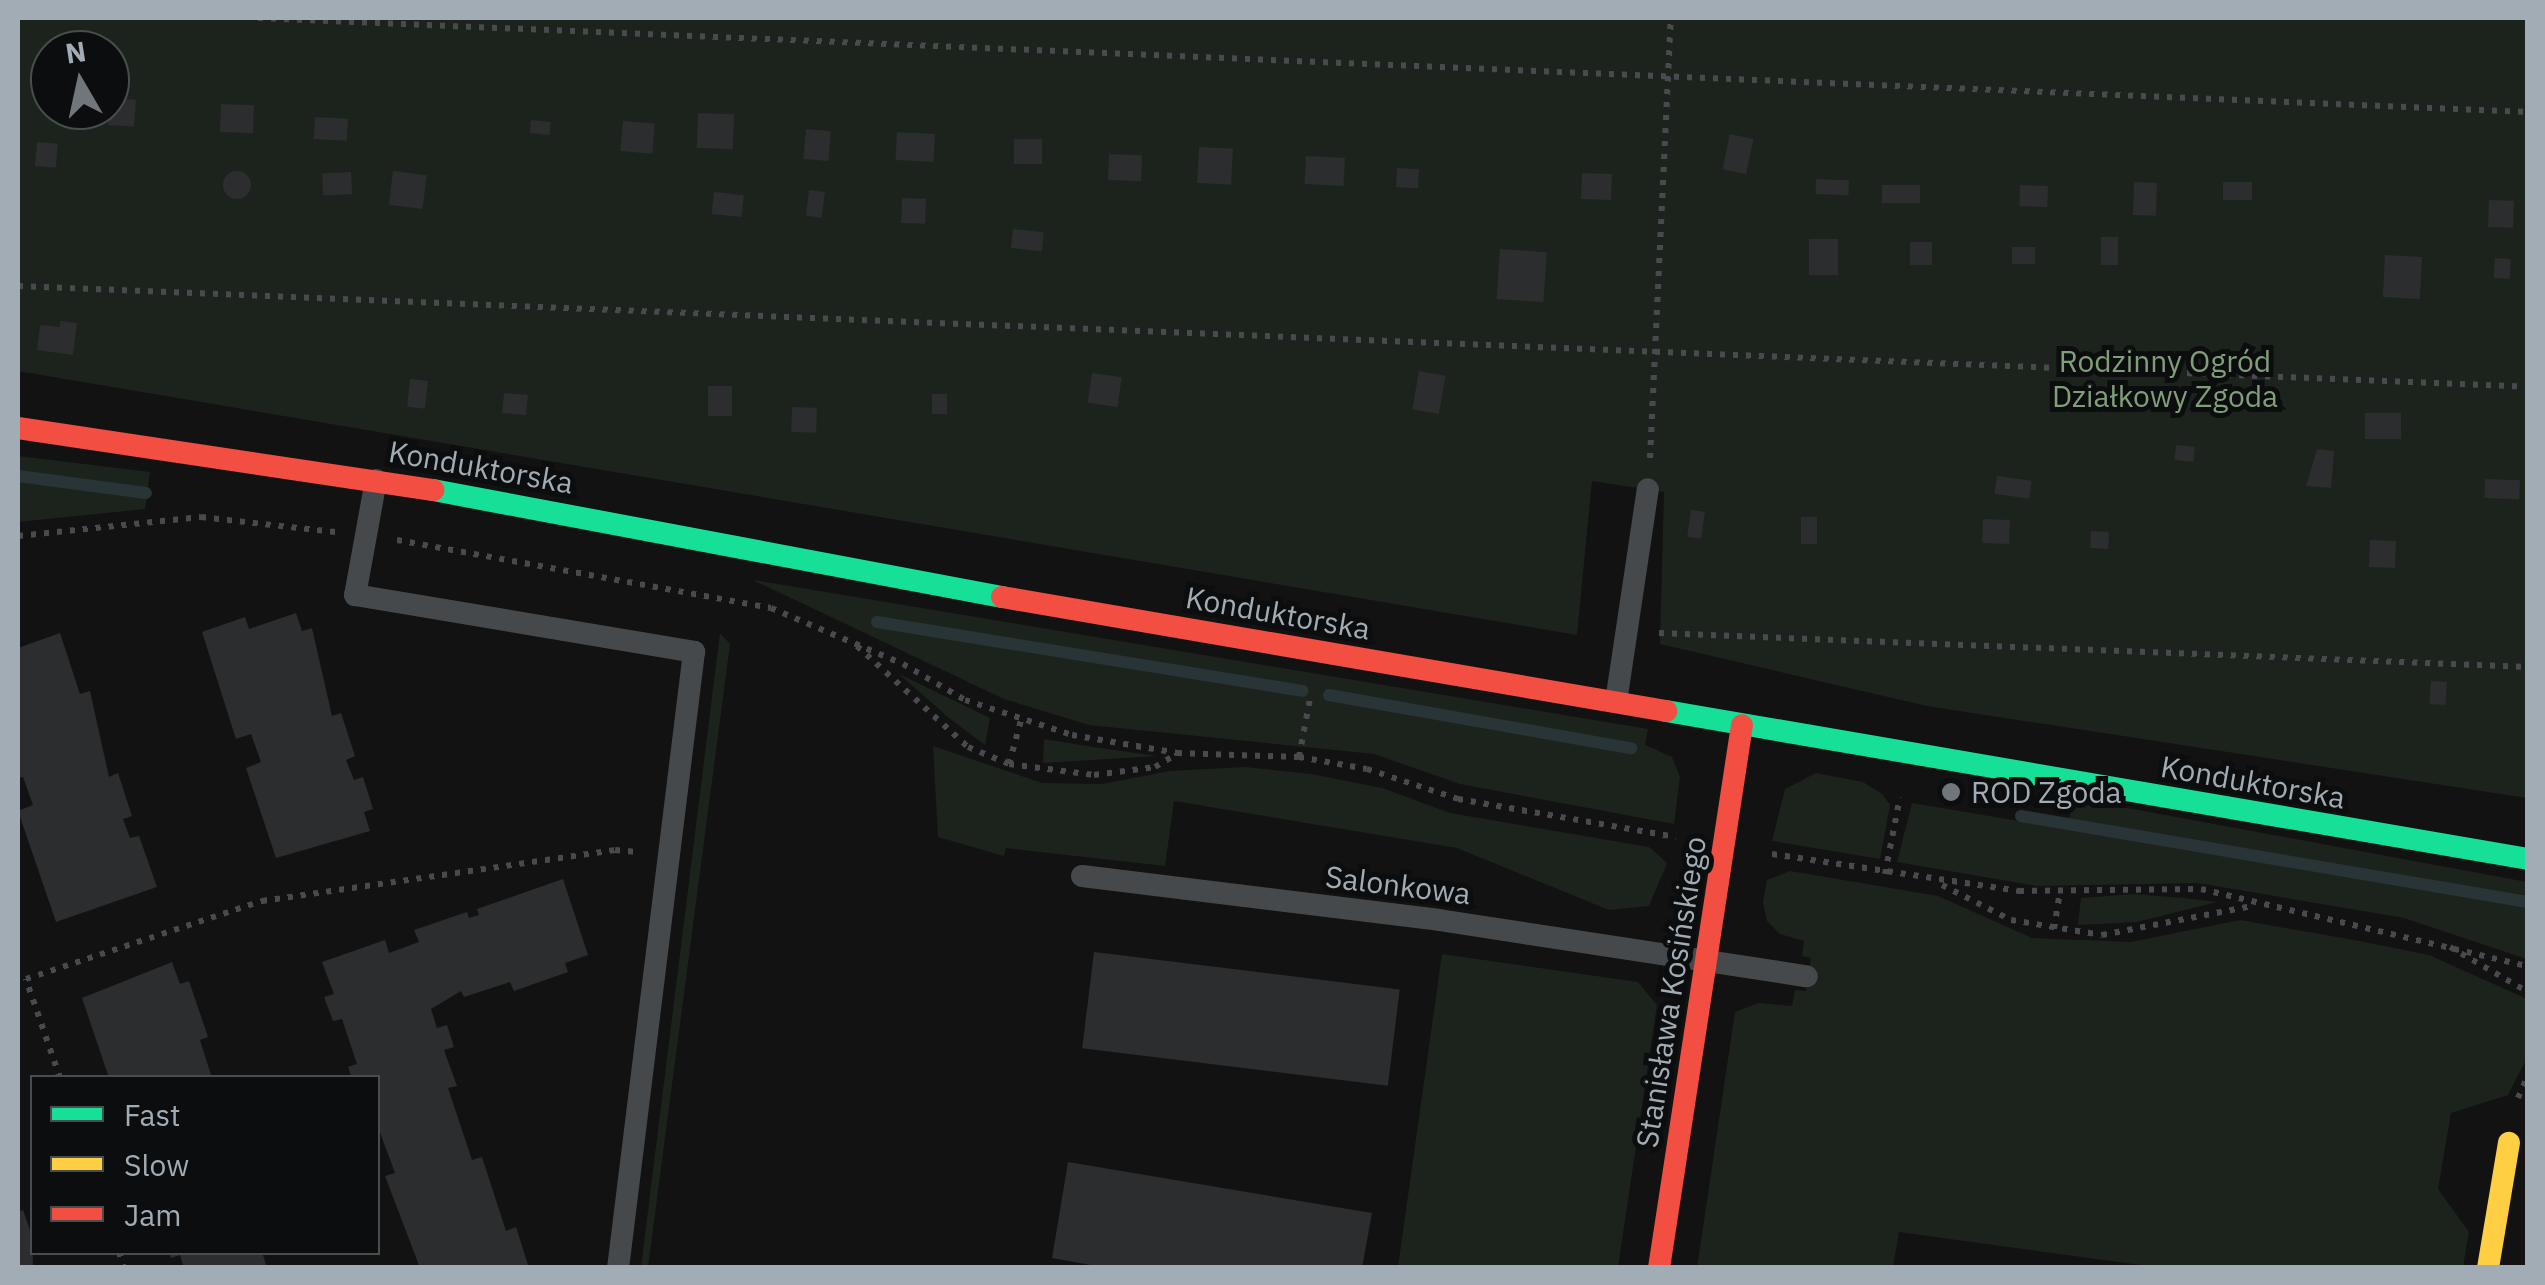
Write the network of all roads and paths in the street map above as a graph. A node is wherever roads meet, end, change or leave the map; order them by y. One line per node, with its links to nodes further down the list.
1 (258, 18): 3 (path)
2 (1671, 18): 3 (path)
3 (1669, 76): 4 (path); 6 (path)
4 (2528, 112)
5 (18, 286): 6 (path)
6 (1656, 350): 7 (path); 10 (path)
7 (2528, 387)
8 (18, 428): 9 (street, Konduktorska)
9 (376, 480): 11 (lane); 16 (street, Konduktorska)
10 (1648, 490): 13 (lane)
11 (365, 534): 12 (path); 14 (path); 23 (lane)
12 (18, 536)
13 (1626, 631): 15 (path); 16 (lane)
14 (856, 646): 17 (path); 20 (path)
15 (2528, 667)
16 (1616, 702): 18 (street, Konduktorska)
17 (1020, 720): 19 (path); 20 (path)
18 (1742, 725): 22 (street, Stanisława Kosińskiego); 24 (street, Konduktorska)
19 (1178, 754): 20 (path); 22 (path)
20 (1009, 764)
21 (1901, 790): 25 (path)
22 (1724, 846): 25 (path); 32 (street, Stanisława Kosińskiego)
23 (668, 855): 35 (path); 39 (lane)
24 (2528, 859)
25 (1884, 874): 27 (path)
26 (1082, 876): 32 (lane, Salonkowa)
27 (1941, 884): 28 (path); 30 (path)
28 (2060, 893): 29 (path); 30 (path)
29 (2254, 906): 30 (path); 31 (path)
30 (2054, 929)
31 (2448, 946): 33 (path); 36 (path)
32 (1706, 958): 34 (lane, Salonkowa); 40 (street, Stanisława Kosińskiego)
33 (2528, 966)
34 (1807, 976)
35 (22, 980): 37 (path)
36 (2528, 992)
37 (59, 1075)
38 (2509, 1143): 41 (street)
39 (618, 1268)
40 (1660, 1268)
41 (2488, 1268)

